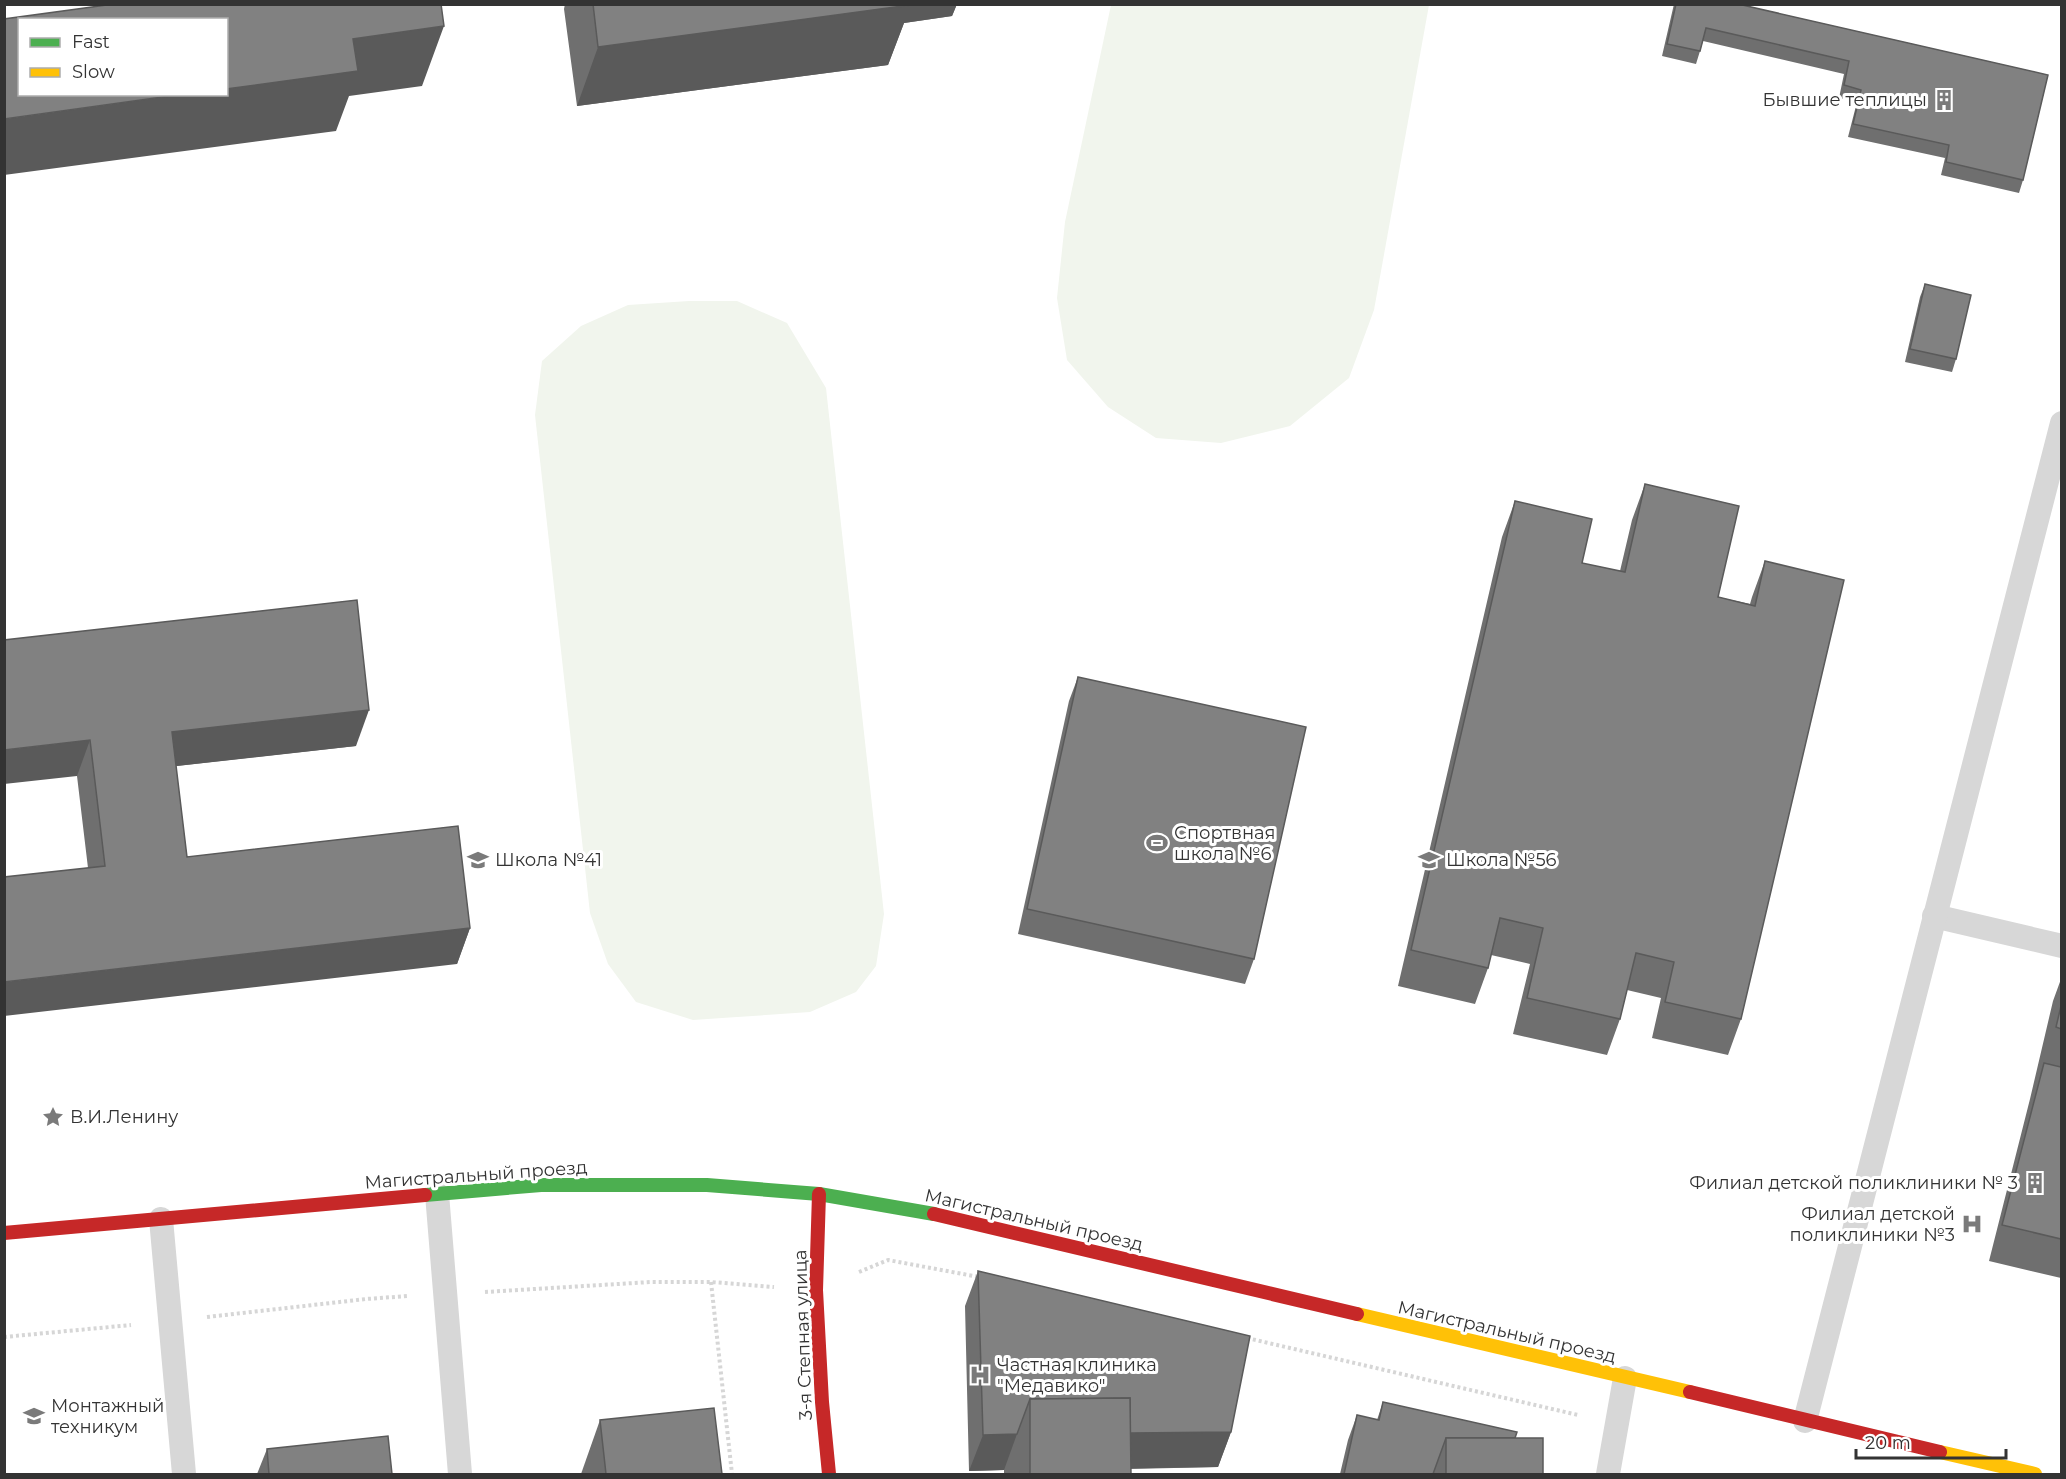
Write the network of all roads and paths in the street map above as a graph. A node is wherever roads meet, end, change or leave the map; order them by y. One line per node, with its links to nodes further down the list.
1 (2061, 423): 2 (lane)
2 (1934, 916): 3 (lane); 18 (lane)
3 (2061, 946)
4 (437, 1194): 5 (main road, Магистральный проезд); 6 (main road, Магистральный проезд); 20 (lane)
5 (819, 1194): 10 (main road, 3-я Степная улица); 16 (main road, Магистральный проезд)
6 (161, 1219): 7 (main road, Магистральный проезд); 13 (lane)
7 (4, 1233)
8 (984, 1278): 10 (path)
9 (711, 1282): 10 (path); 11 (path); 21 (path)
10 (816, 1290): 22 (main road, 3-я Степная улица)
11 (485, 1292)
12 (414, 1296): 13 (path)
13 (171, 1322): 14 (path); 19 (lane)
14 (4, 1337)
15 (1247, 1338): 17 (path)
16 (1625, 1378): 18 (main road, Магистральный проезд); 23 (lane)
17 (1579, 1415)
18 (1805, 1421): 24 (main road, Магистральный проезд)
19 (184, 1474)
20 (460, 1474)
21 (732, 1474)
22 (829, 1474)
23 (1608, 1474)
24 (2035, 1474)

